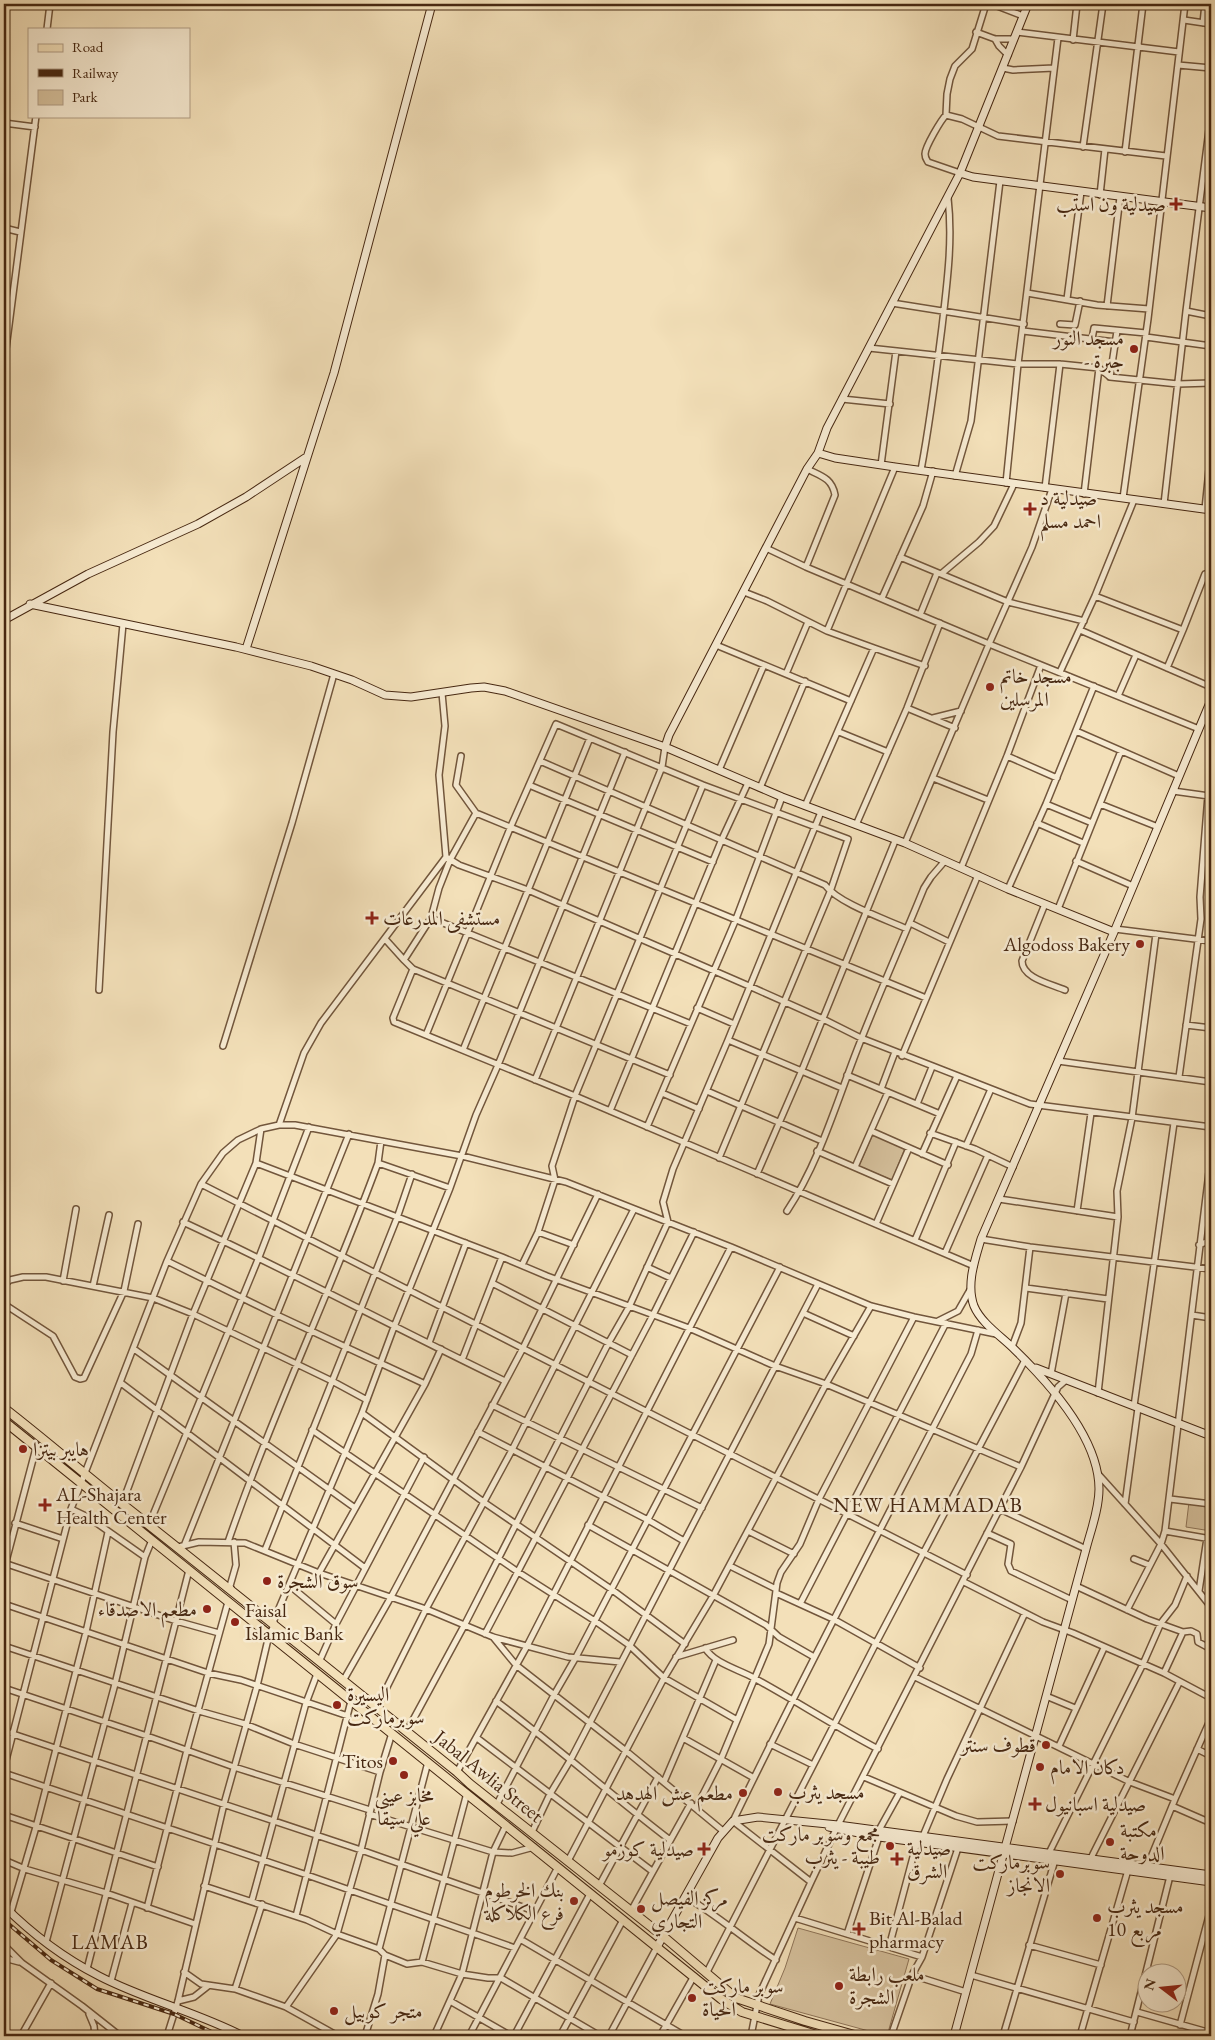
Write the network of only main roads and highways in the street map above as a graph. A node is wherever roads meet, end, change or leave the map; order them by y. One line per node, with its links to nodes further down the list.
1 (4, 1408): 5 (main road, Jabal Awlia Street)
2 (4, 1421): 3 (main road, Jabal Awlia Street)
3 (805, 2034): 4 (main road, Jabal Awlia Street)
4 (820, 2036)
5 (858, 2036)

